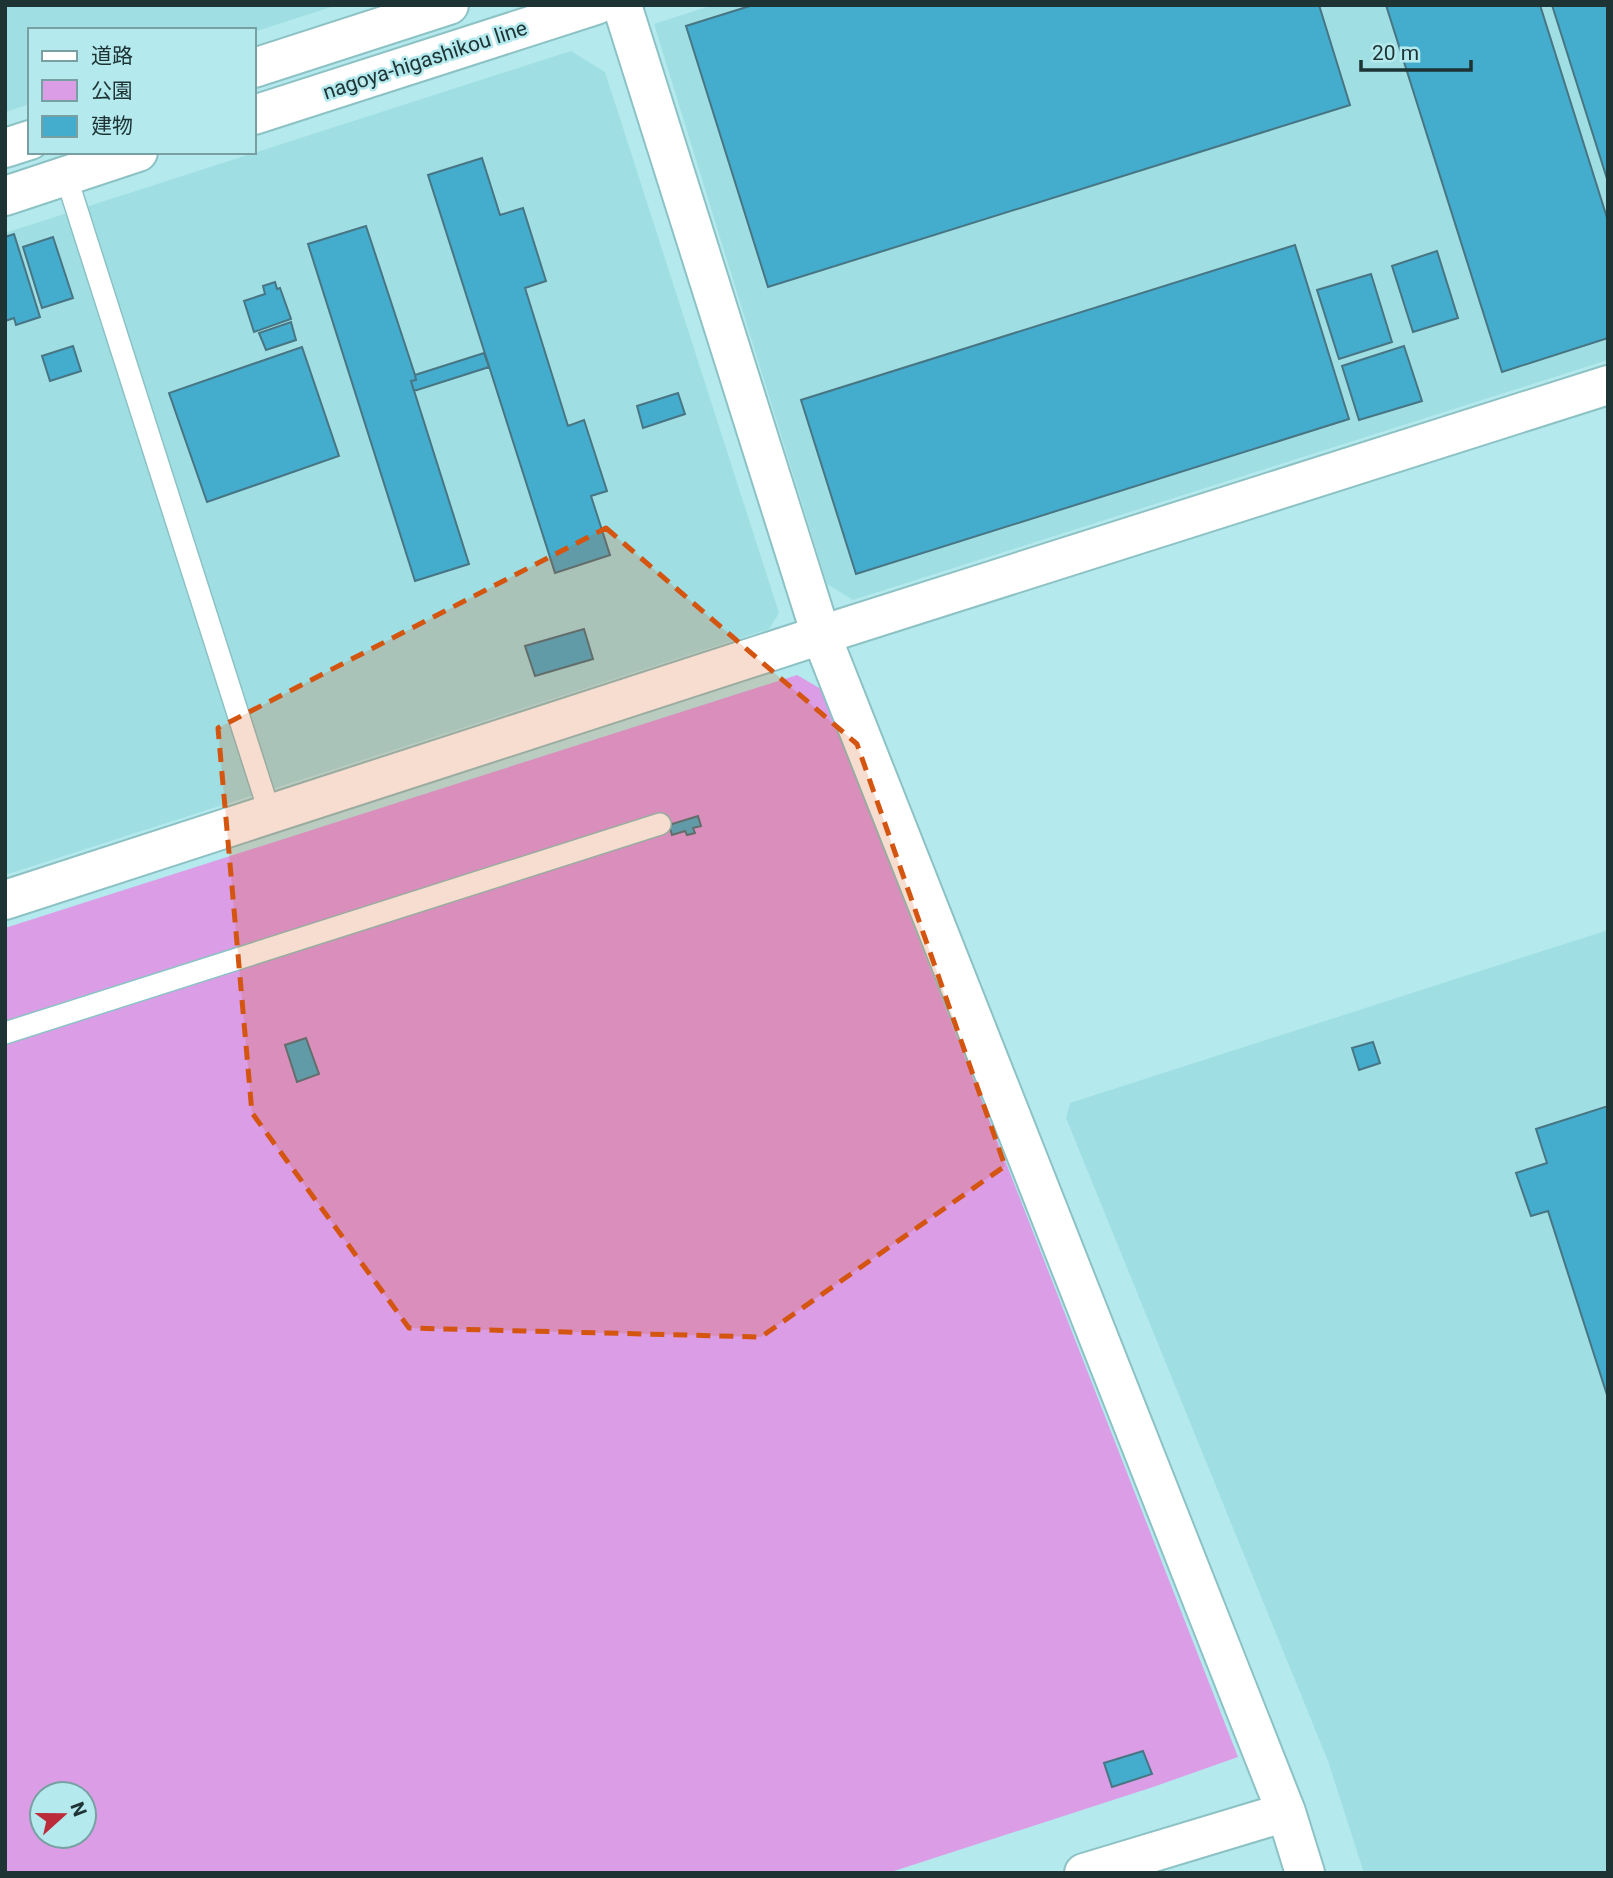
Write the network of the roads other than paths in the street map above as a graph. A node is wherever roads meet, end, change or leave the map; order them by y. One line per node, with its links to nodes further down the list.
1 (449, 5): 4 (street)
2 (596, 5): 5 (street, nagoya-higashikou line)
3 (622, 5): 12 (street)
4 (256, 67)
5 (256, 114)
6 (28, 142): 7 (street)
7 (5, 148)
8 (132, 154): 9 (street)
9 (66, 176): 10 (street); 13 (lane)
10 (5, 196)
11 (1608, 385): 12 (street)
12 (821, 635): 13 (street); 17 (street)
13 (270, 814): 15 (street)
14 (660, 824): 16 (lane)
15 (5, 900)
16 (5, 1033)
17 (1286, 1812): 18 (street); 19 (street)
18 (1084, 1873)
19 (1305, 1873)

